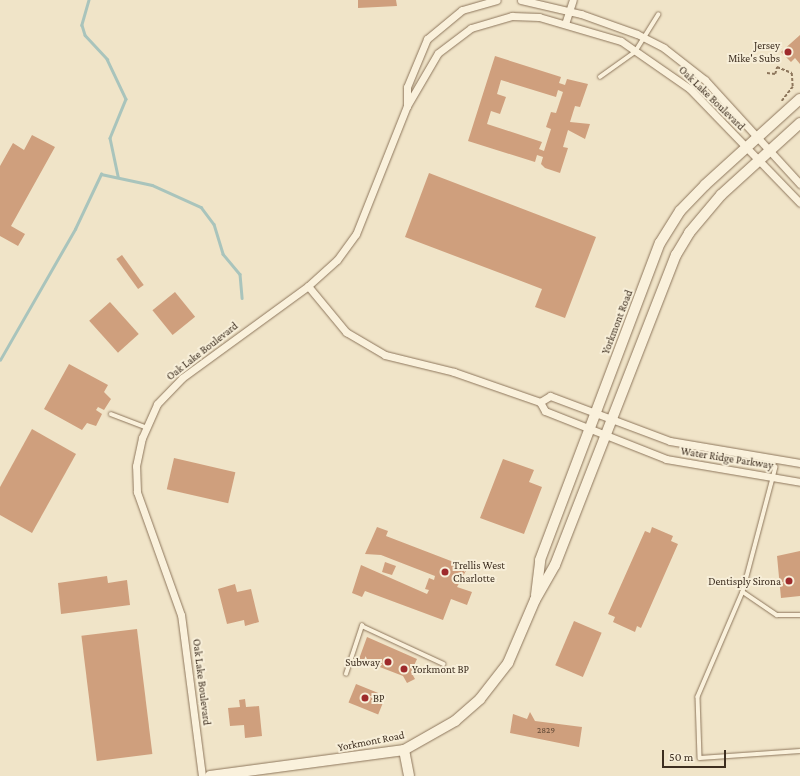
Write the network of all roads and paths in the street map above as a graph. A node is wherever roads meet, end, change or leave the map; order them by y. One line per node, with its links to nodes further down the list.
1 (497, 0): 13 (street, Oak Lake Boulevard)
2 (521, 0): 4 (street, Oak Lake Boulevard)
3 (573, 0): 4 (street)
4 (569, 12): 6 (street); 7 (street, Oak Lake Boulevard)
5 (658, 15): 7 (lane)
6 (565, 24): 8 (street, Oak Lake Boulevard); 13 (street, Oak Lake Boulevard)
7 (645, 38): 8 (lane); 15 (street, Oak Lake Boulevard)
8 (637, 49): 10 (lane); 16 (street, Oak Lake Boulevard)
9 (767, 73): 12 (path)
10 (600, 77)
11 (800, 100): 15 (street, Yorkmont Road)
12 (782, 101)
13 (407, 106): 21 (street, Oak Lake Boulevard)
14 (800, 123): 17 (street, Yorkmont Road)
15 (759, 136): 16 (street, Yorkmont Road); 17 (street, Oak Lake Boulevard)
16 (746, 147): 18 (street, Oak Lake Boulevard); 24 (street, Yorkmont Road)
17 (771, 150): 18 (street, Yorkmont Road); 19 (street, Oak Lake Boulevard)
18 (759, 160): 20 (street, Oak Lake Boulevard); 25 (street, Yorkmont Road)
19 (800, 184)
20 (800, 203)
21 (308, 286): 22 (street); 26 (street, Oak Lake Boulevard)
22 (540, 402): 24 (street, Water Ridge Parkway); 27 (street, Water Ridge Parkway)
23 (111, 414): 26 (lane)
24 (595, 414): 25 (street, Water Ridge Parkway); 27 (street, Yorkmont Road)
25 (613, 421): 28 (street, Yorkmont Road); 29 (street, Water Ridge Parkway)
26 (145, 427): 40 (street, Oak Lake Boulevard)
27 (589, 430): 28 (street, Water Ridge Parkway); 34 (street, Yorkmont Road)
28 (607, 436): 31 (street, Water Ridge Parkway); 34 (street, Yorkmont Road)
29 (800, 462)
30 (776, 467): 31 (lane)
31 (773, 476): 32 (street, Water Ridge Parkway); 33 (lane)
32 (800, 482)
33 (743, 592): 35 (lane); 39 (lane)
34 (535, 600): 38 (street, Yorkmont Road)
35 (800, 615)
36 (444, 664): 37 (lane)
37 (346, 674)
38 (404, 750): 41 (street, Yorkmont Road); 42 (street)
39 (800, 751)
40 (202, 776)
41 (210, 776)
42 (409, 776)

